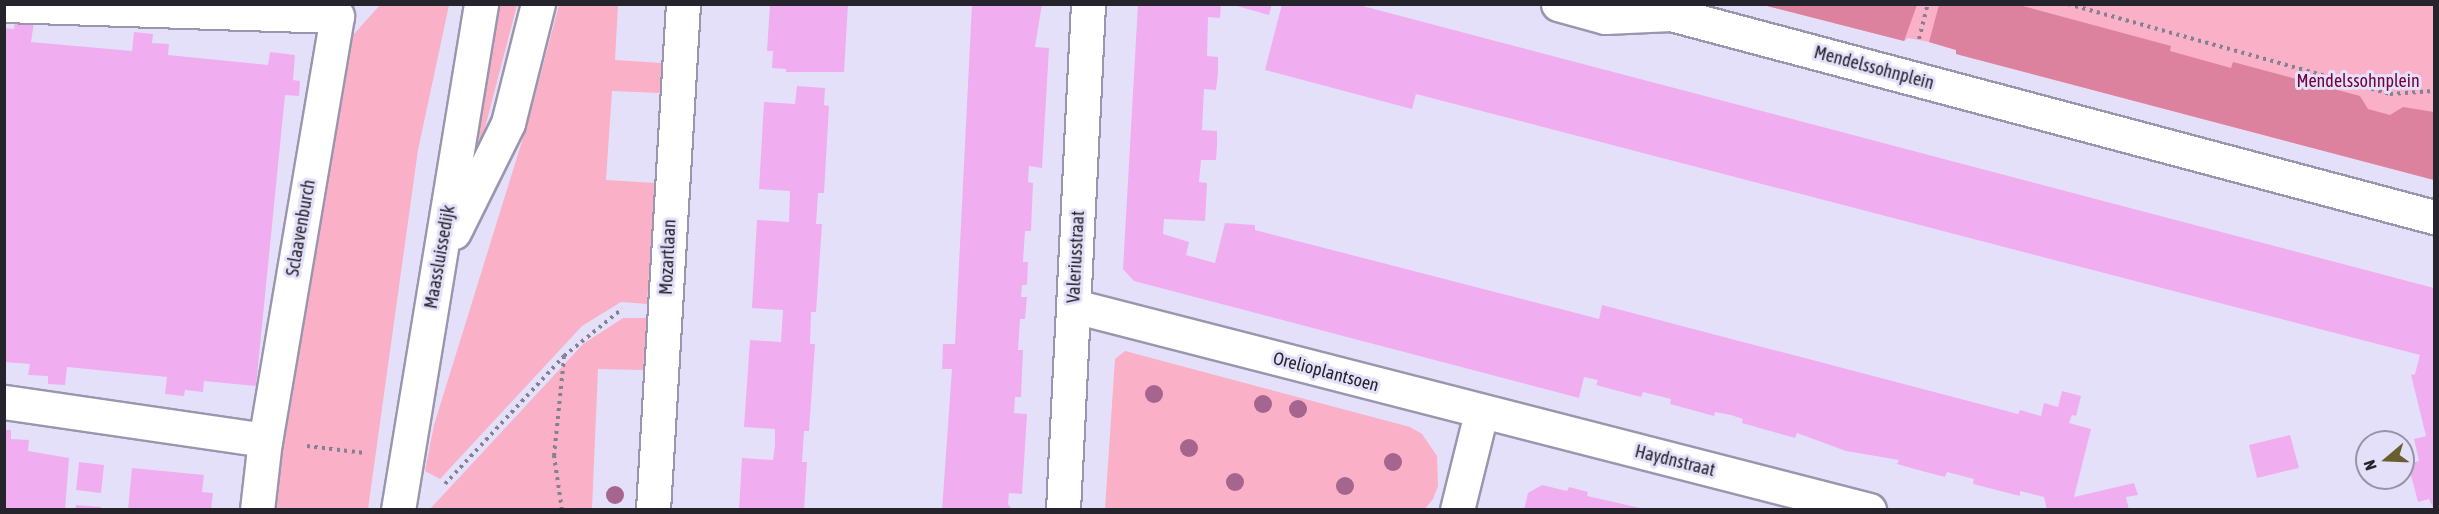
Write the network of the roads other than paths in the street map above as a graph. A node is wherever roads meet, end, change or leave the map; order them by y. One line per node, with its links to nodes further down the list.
1 (481, 4): 9 (street, Maassluissedijk)
2 (538, 4): 9 (street)
3 (683, 4): 16 (street, Mozartlaan)
4 (1088, 4): 10 (street, Valeriusstraat)
5 (1558, 4): 7 (street, Mendelssohnplein)
6 (4, 5): 13 (street, Sclaavenburch)
7 (1673, 9): 8 (street, Mendelssohnplein)
8 (2434, 217)
9 (440, 263): 14 (street, Maassluissedijk)
10 (1074, 306): 12 (street, Orelioplantsoen); 17 (street, Valeriusstraat)
11 (4, 402): 13 (street)
12 (1481, 413): 18 (street); 19 (street, Haydnstraat)
13 (265, 441): 15 (street, Sclaavenburch)
14 (398, 503)
15 (257, 510)
16 (653, 510)
17 (1063, 510)
18 (1457, 510)
19 (1869, 510)

